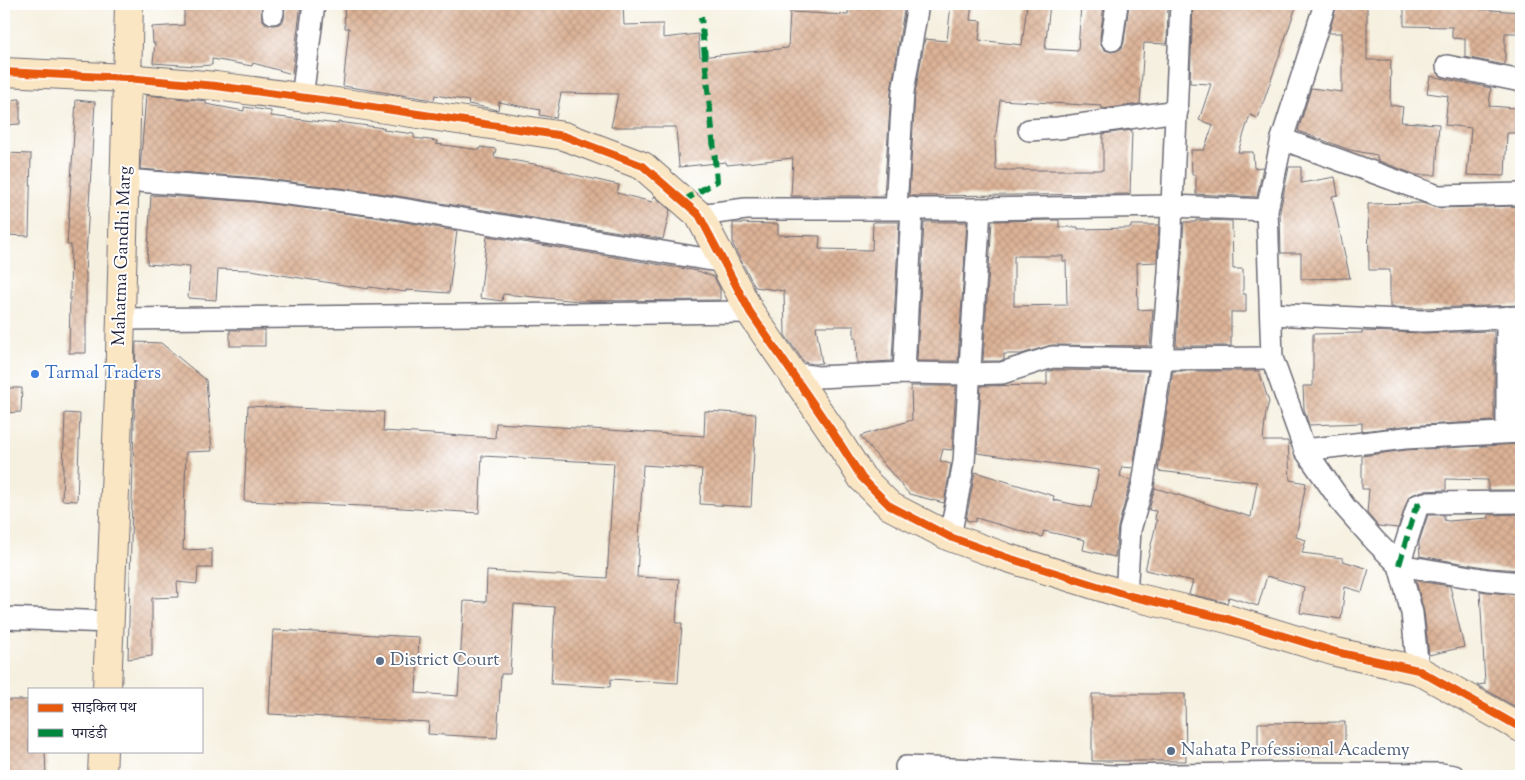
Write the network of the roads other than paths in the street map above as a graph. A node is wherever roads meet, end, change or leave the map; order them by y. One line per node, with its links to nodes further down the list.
1 (129, 4): 10 (street, Mahatma Gandhi Marg)
2 (314, 4): 12 (street)
3 (918, 4): 19 (street)
4 (1117, 4): 7 (street)
5 (1181, 4): 13 (street)
6 (1325, 4): 15 (street)
7 (1112, 40)
8 (1447, 66): 11 (street)
9 (4, 72): 10 (street)
10 (126, 78): 12 (street); 16 (street, Mahatma Gandhi Marg)
11 (1521, 80)
12 (302, 98): 22 (street)
13 (1177, 111): 14 (street); 18 (street)
14 (1029, 130)
15 (1282, 139): 17 (street); 21 (street)
16 (125, 180): 23 (street); 27 (street, Mahatma Gandhi Marg)
17 (1521, 194)
18 (1172, 206): 20 (street); 21 (street); 29 (street)
19 (904, 208): 20 (street); 22 (street); 31 (street)
20 (980, 209): 32 (street)
21 (1268, 210): 25 (street)
22 (699, 215): 23 (street)
23 (724, 262): 24 (street)
24 (750, 312): 27 (street); 30 (street)
25 (1271, 314): 26 (street); 28 (street)
26 (1514, 317): 33 (street)
27 (121, 318): 41 (street, Mahatma Gandhi Marg)
28 (1272, 358): 29 (street); 34 (street)
29 (1162, 360): 32 (street); 39 (street)
30 (791, 373): 31 (street); 36 (street)
31 (904, 373): 32 (street)
32 (969, 374): 36 (street)
33 (1514, 432): 34 (street)
34 (1305, 450): 37 (street)
35 (1521, 502): 37 (street)
36 (950, 537): 39 (street)
37 (1399, 565): 38 (street); 42 (street)
38 (1521, 583)
39 (1126, 595): 42 (street)
40 (4, 618): 41 (street)
41 (110, 622): 43 (street, Mahatma Gandhi Marg)
42 (1418, 670): 44 (street)
43 (107, 688)
44 (1521, 727)
45 (103, 752): 49 (street)
46 (906, 767): 50 (street)
47 (1291, 775): 48 (street); 50 (street)
48 (1376, 775): 51 (street)
49 (102, 776)
50 (1117, 776)
51 (1454, 776)

